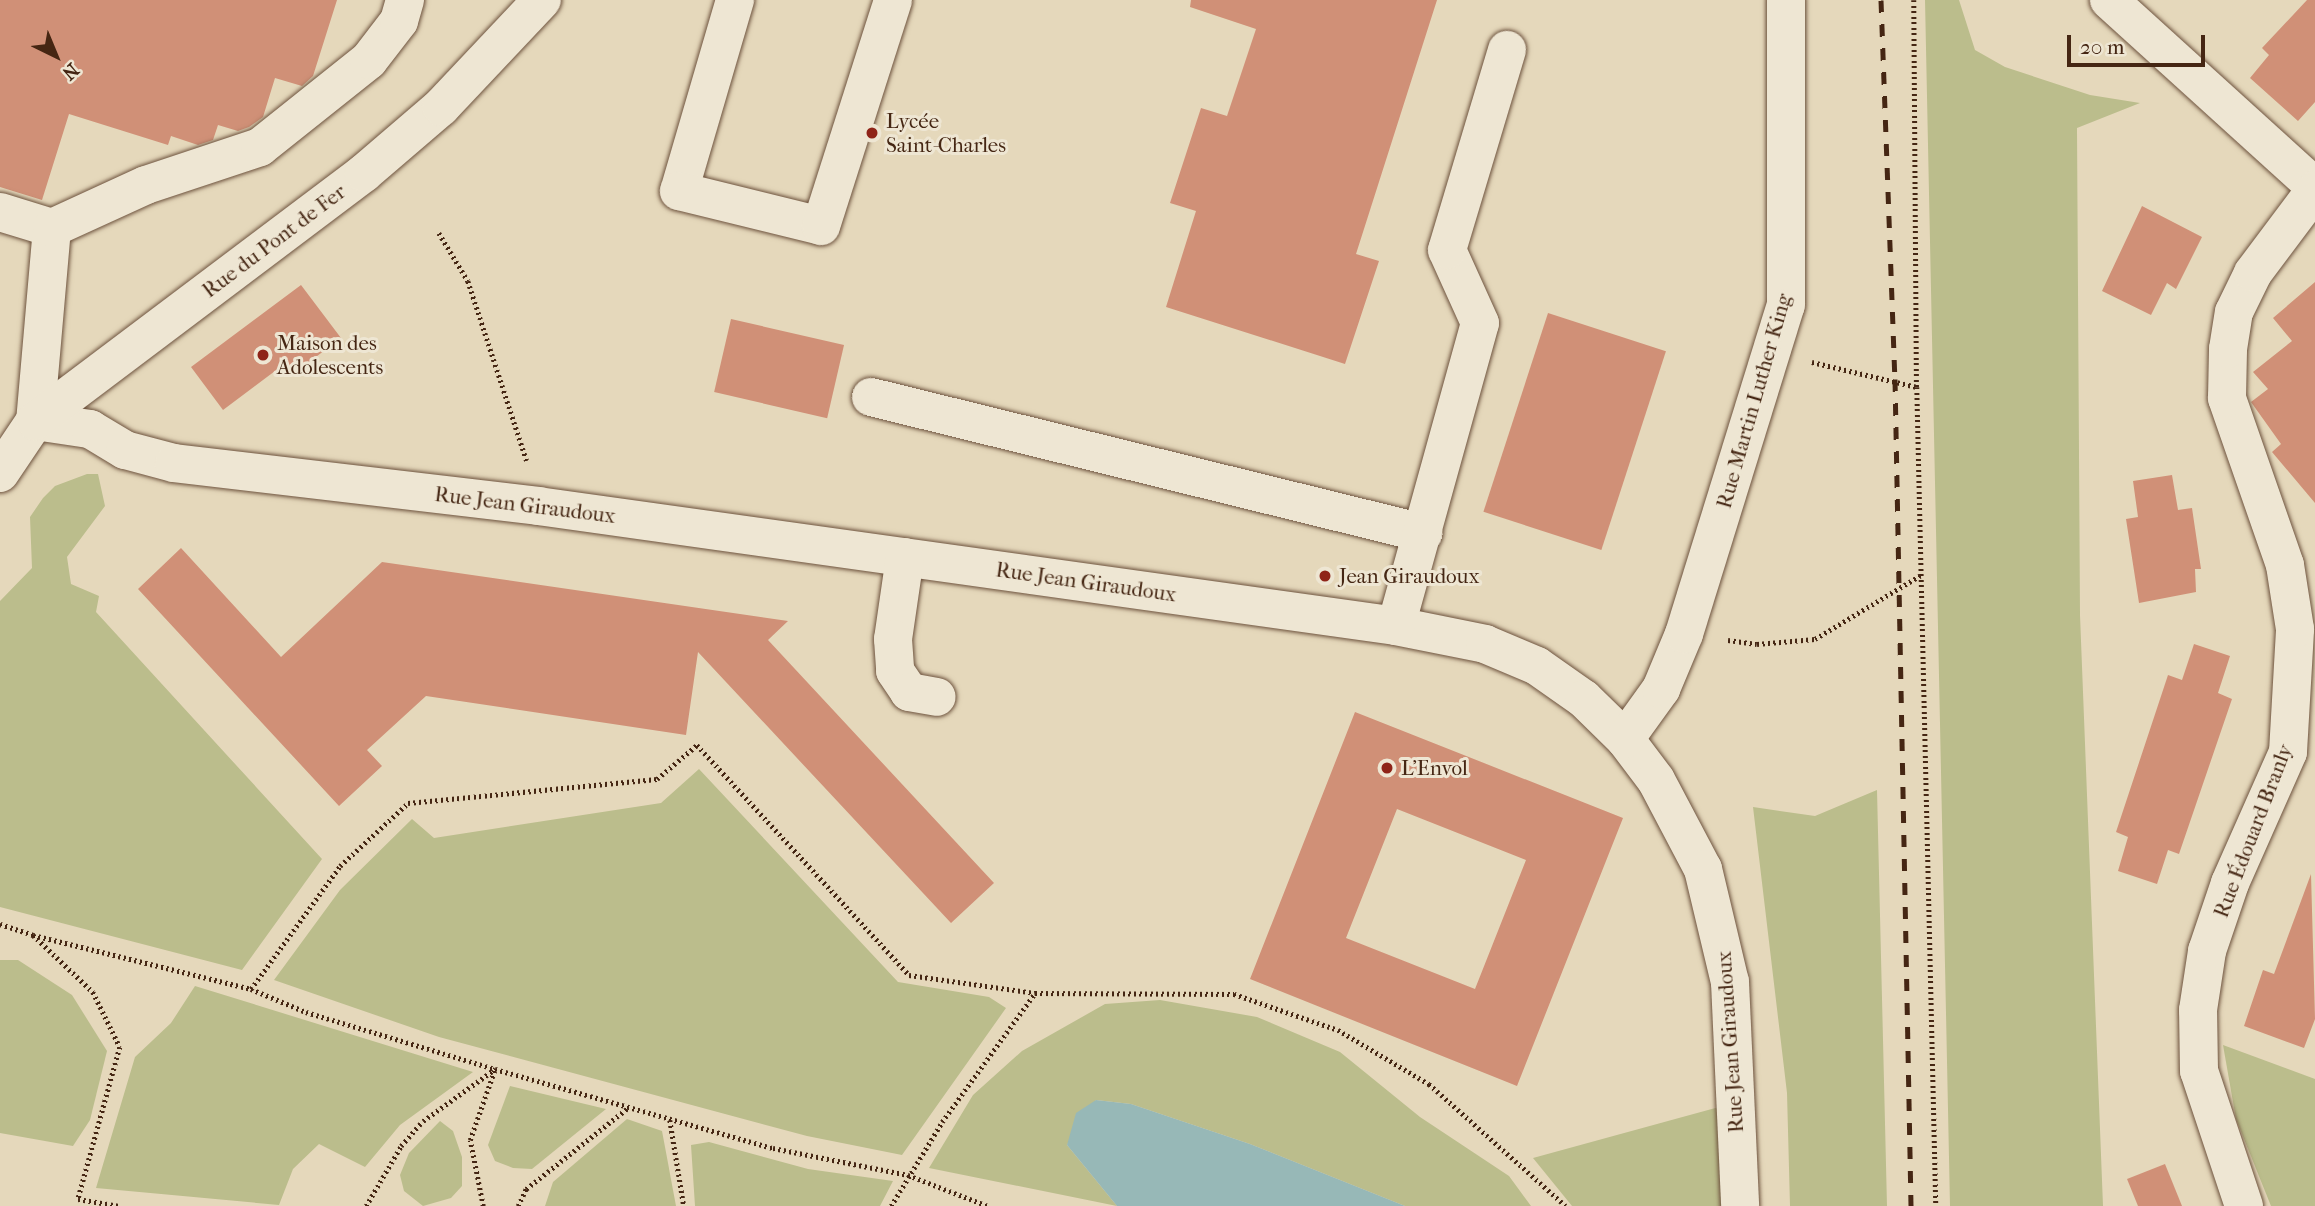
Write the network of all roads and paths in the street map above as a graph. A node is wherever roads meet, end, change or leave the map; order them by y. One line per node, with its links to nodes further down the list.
1 (405, 0): 11 (street)
2 (542, 0): 16 (street, Rue du Pont de Fer)
3 (735, 0): 4 (street)
4 (893, 0)
5 (1786, 0): 13 (street, Rue Martin Luther King)
6 (1914, 0): 14 (path)
7 (2109, 0): 9 (street)
8 (1507, 50): 19 (street)
9 (2315, 189): 44 (street, Rue Édouard Branly)
10 (0, 212): 11 (street)
11 (52, 228): 16 (street)
12 (439, 233): 18 (path)
13 (1771, 356): 14 (path); 23 (street, Rue Martin Luther King)
14 (1917, 387): 21 (path)
15 (871, 397): 19 (street)
16 (35, 421): 17 (street, Rue du Pont de Fer); 18 (street, Rue Jean Giraudoux)
17 (0, 473)
18 (538, 506): 20 (street, Rue Jean Giraudoux)
19 (1423, 533): 22 (street)
20 (905, 557): 22 (street, Rue Jean Giraudoux); 24 (street)
21 (1922, 574): 23 (path); 43 (path)
22 (1396, 626): 25 (street, Rue Jean Giraudoux)
23 (1684, 634): 25 (street, Rue Martin Luther King)
24 (937, 697)
25 (1625, 739): 42 (street, Rue Jean Giraudoux)
26 (0, 924): 27 (path)
27 (33, 935): 28 (path); 34 (path)
28 (251, 989): 29 (path); 30 (path)
29 (1035, 992): 33 (path); 41 (path)
30 (495, 1069): 31 (path); 35 (path); 36 (path)
31 (628, 1107): 32 (path); 37 (path)
32 (670, 1119): 33 (path); 38 (path)
33 (908, 1175): 39 (path); 40 (path)
34 (119, 1206)
35 (366, 1206)
36 (483, 1206)
37 (518, 1206)
38 (684, 1206)
39 (891, 1206)
40 (988, 1206)
41 (1566, 1206)
42 (1740, 1206)
43 (1936, 1206)
44 (2244, 1206)

